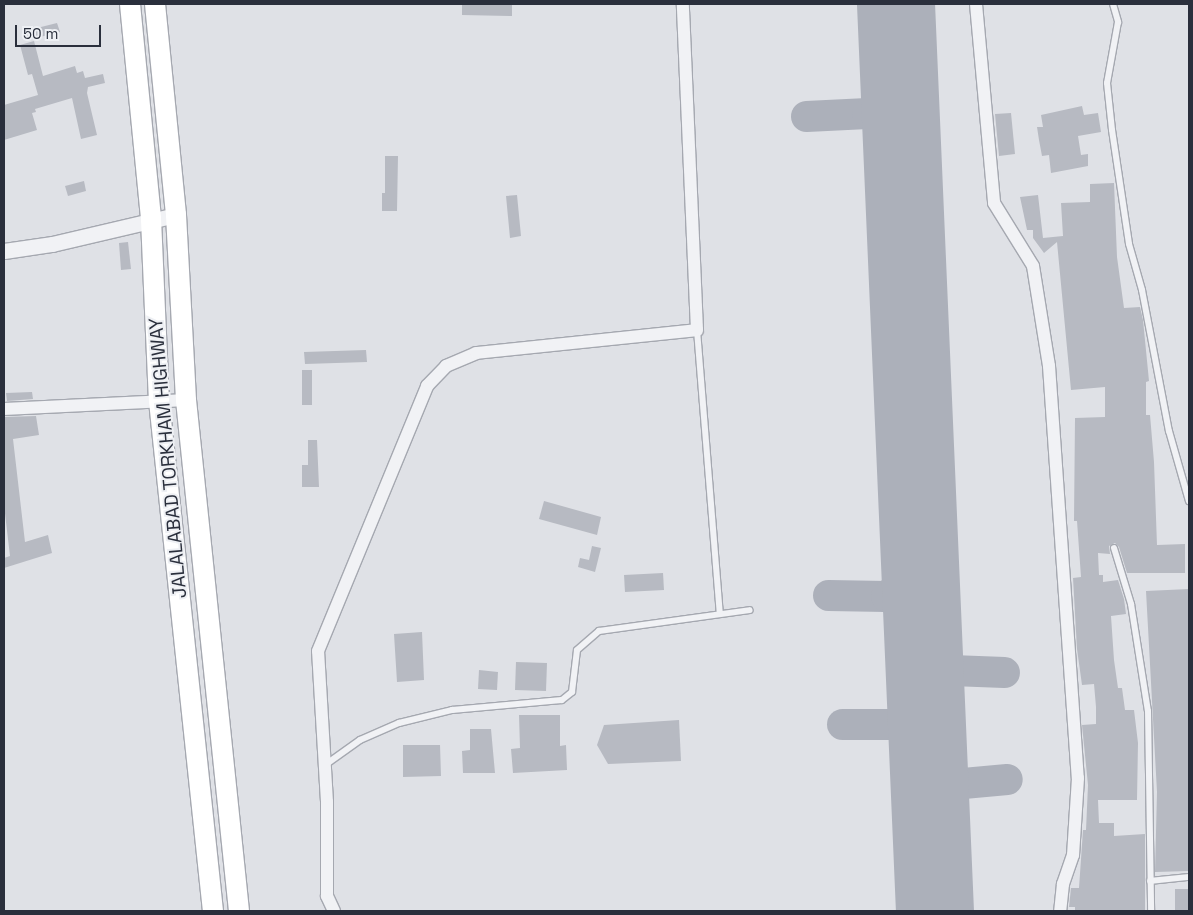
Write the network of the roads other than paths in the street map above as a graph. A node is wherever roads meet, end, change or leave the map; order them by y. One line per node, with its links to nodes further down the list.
1 (130, 4): 7 (highway, JALALABAD TORKHAM HIGHWAY)
2 (155, 4): 6 (highway)
3 (683, 4): 9 (street)
4 (976, 4): 23 (street)
5 (1113, 4): 13 (lane)
6 (176, 215): 7 (street); 10 (highway)
7 (151, 219): 8 (street); 11 (highway, JALALABAD TORKHAM HIGHWAY)
8 (4, 250)
9 (697, 330): 16 (lane); 17 (street)
10 (186, 400): 11 (street); 21 (highway)
11 (159, 401): 12 (street); 20 (highway, JALALABAD TORKHAM HIGHWAY)
12 (4, 409)
13 (1189, 501)
14 (1114, 548): 19 (lane)
15 (750, 610): 16 (lane)
16 (720, 613): 17 (lane)
17 (325, 765): 22 (street)
18 (1189, 877): 19 (lane)
19 (1150, 881): 24 (lane)
20 (213, 911)
21 (238, 911)
22 (334, 911)
23 (1060, 911)
24 (1151, 911)

